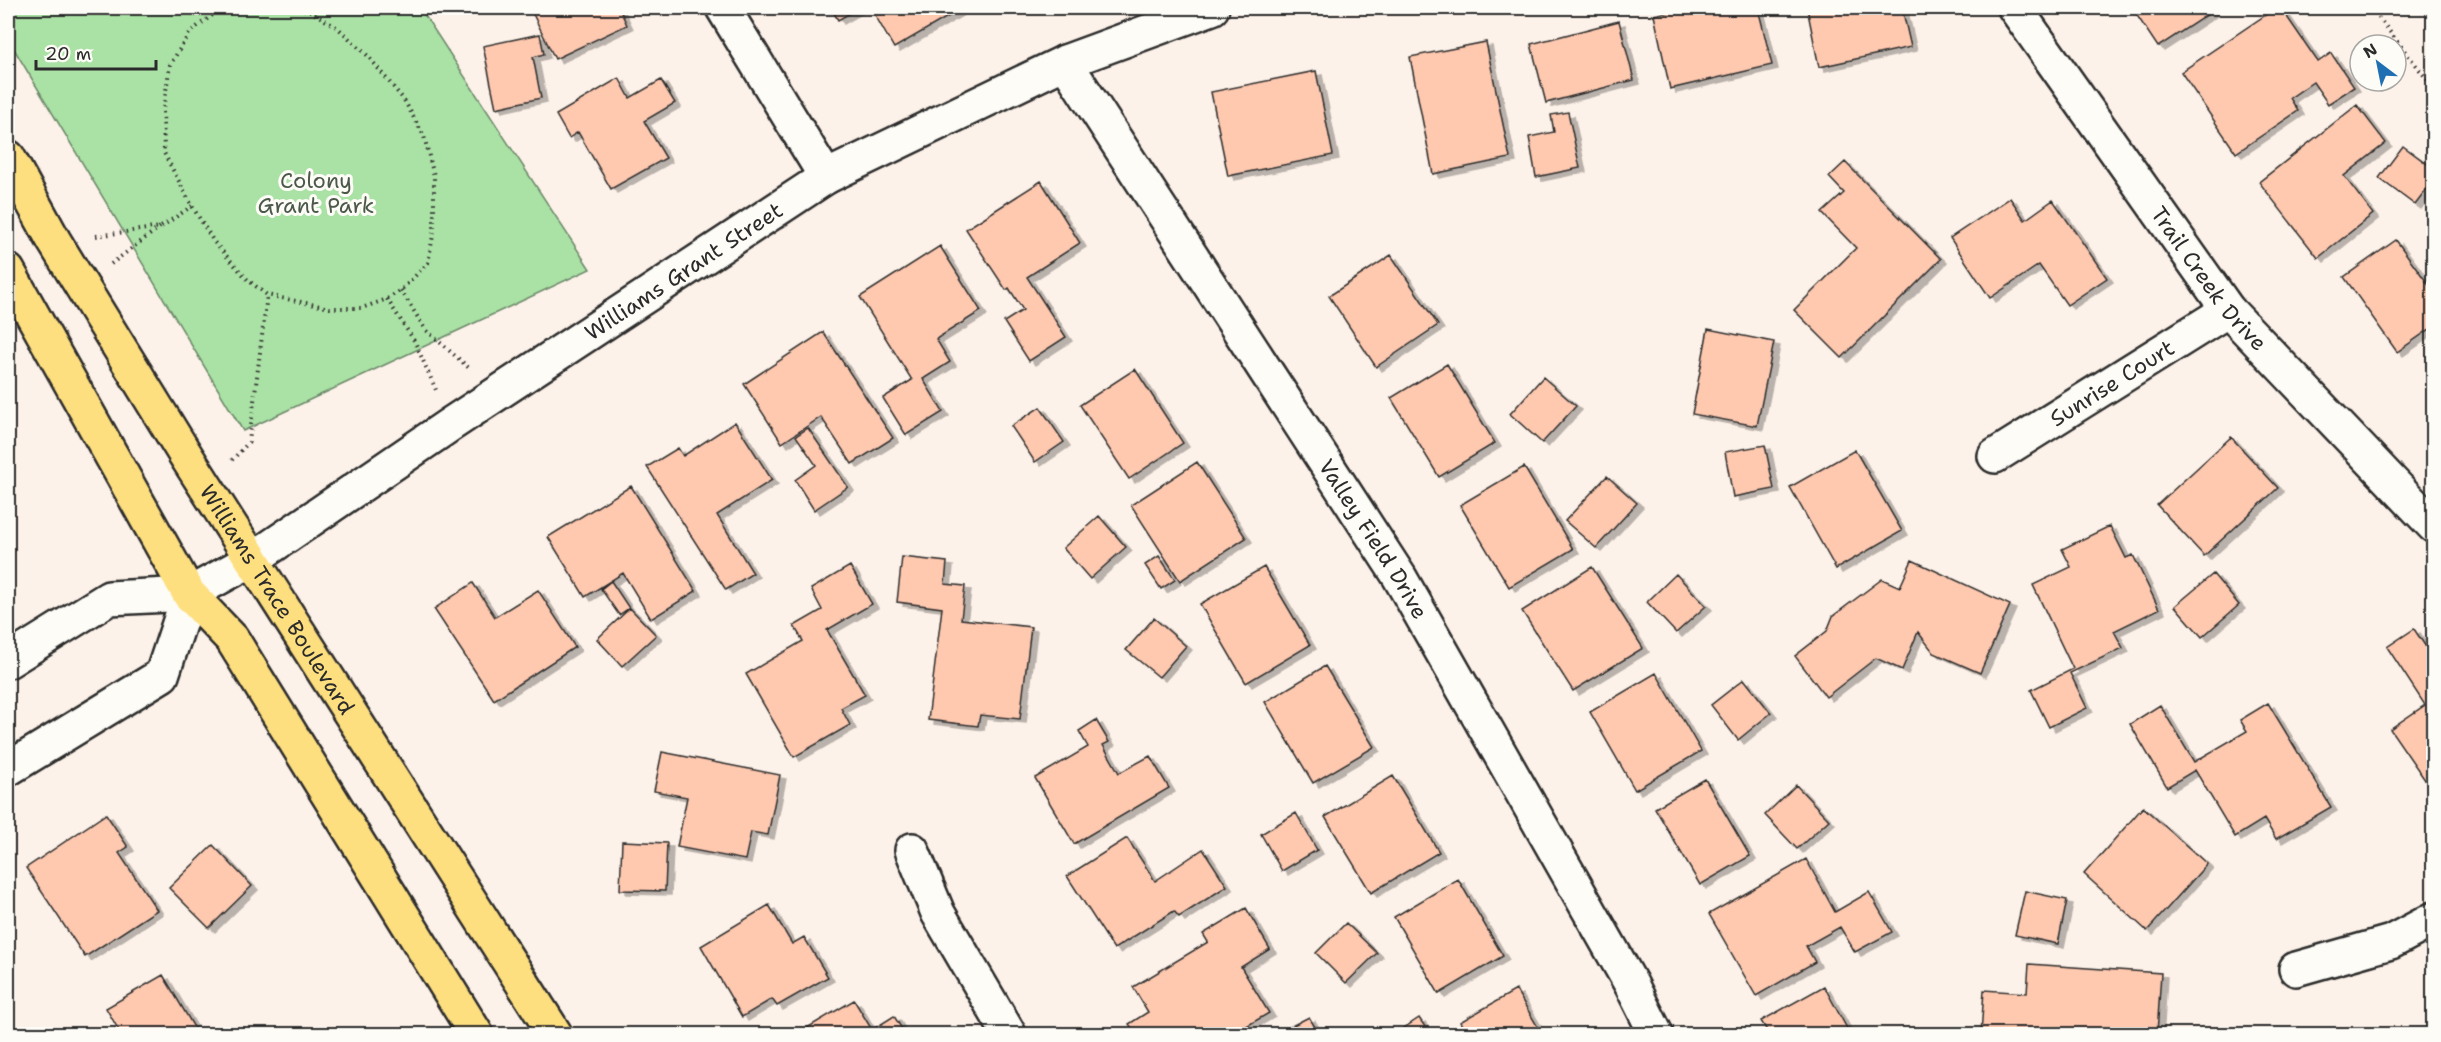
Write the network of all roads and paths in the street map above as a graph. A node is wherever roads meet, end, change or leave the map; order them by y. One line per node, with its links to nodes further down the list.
1 (222, 8): 11 (path)
2 (298, 8): 16 (path)
3 (723, 8): 10 (street)
4 (1212, 8): 7 (street, Williams Grant Street)
5 (2015, 8): 19 (street, Trail Creek Drive)
6 (2371, 8): 8 (path)
7 (1065, 62): 10 (street, Williams Grant Street); 37 (street, Valley Field Drive)
8 (2433, 88)
9 (8, 157): 27 (main road, Williams Trace Boulevard)
10 (826, 177): 20 (street, Williams Grant Street)
11 (192, 206): 12 (path); 17 (path)
12 (161, 227): 13 (path); 14 (path)
13 (90, 237)
14 (108, 266)
15 (8, 271): 28 (main road)
16 (400, 290): 18 (path); 20 (path)
17 (267, 295): 18 (path); 24 (path)
18 (387, 299): 21 (path)
19 (2228, 310): 23 (street, Sunrise Court); 26 (street, Trail Creek Drive)
20 (498, 393): 21 (street, Williams Grant Street)
21 (451, 424): 27 (street, Williams Grant Street)
22 (227, 450): 24 (path)
23 (1995, 456)
24 (234, 457): 25 (path)
25 (227, 466)
26 (2433, 526)
27 (253, 559): 28 (street, Williams Grant Street); 35 (main road, Williams Trace Boulevard)
28 (189, 594): 29 (street); 30 (street); 34 (main road)
29 (8, 661)
30 (8, 769)
31 (912, 850): 36 (street)
32 (2433, 919): 33 (street)
33 (2296, 969)
34 (476, 1035)
35 (555, 1035)
36 (1009, 1035)
37 (1656, 1035)

